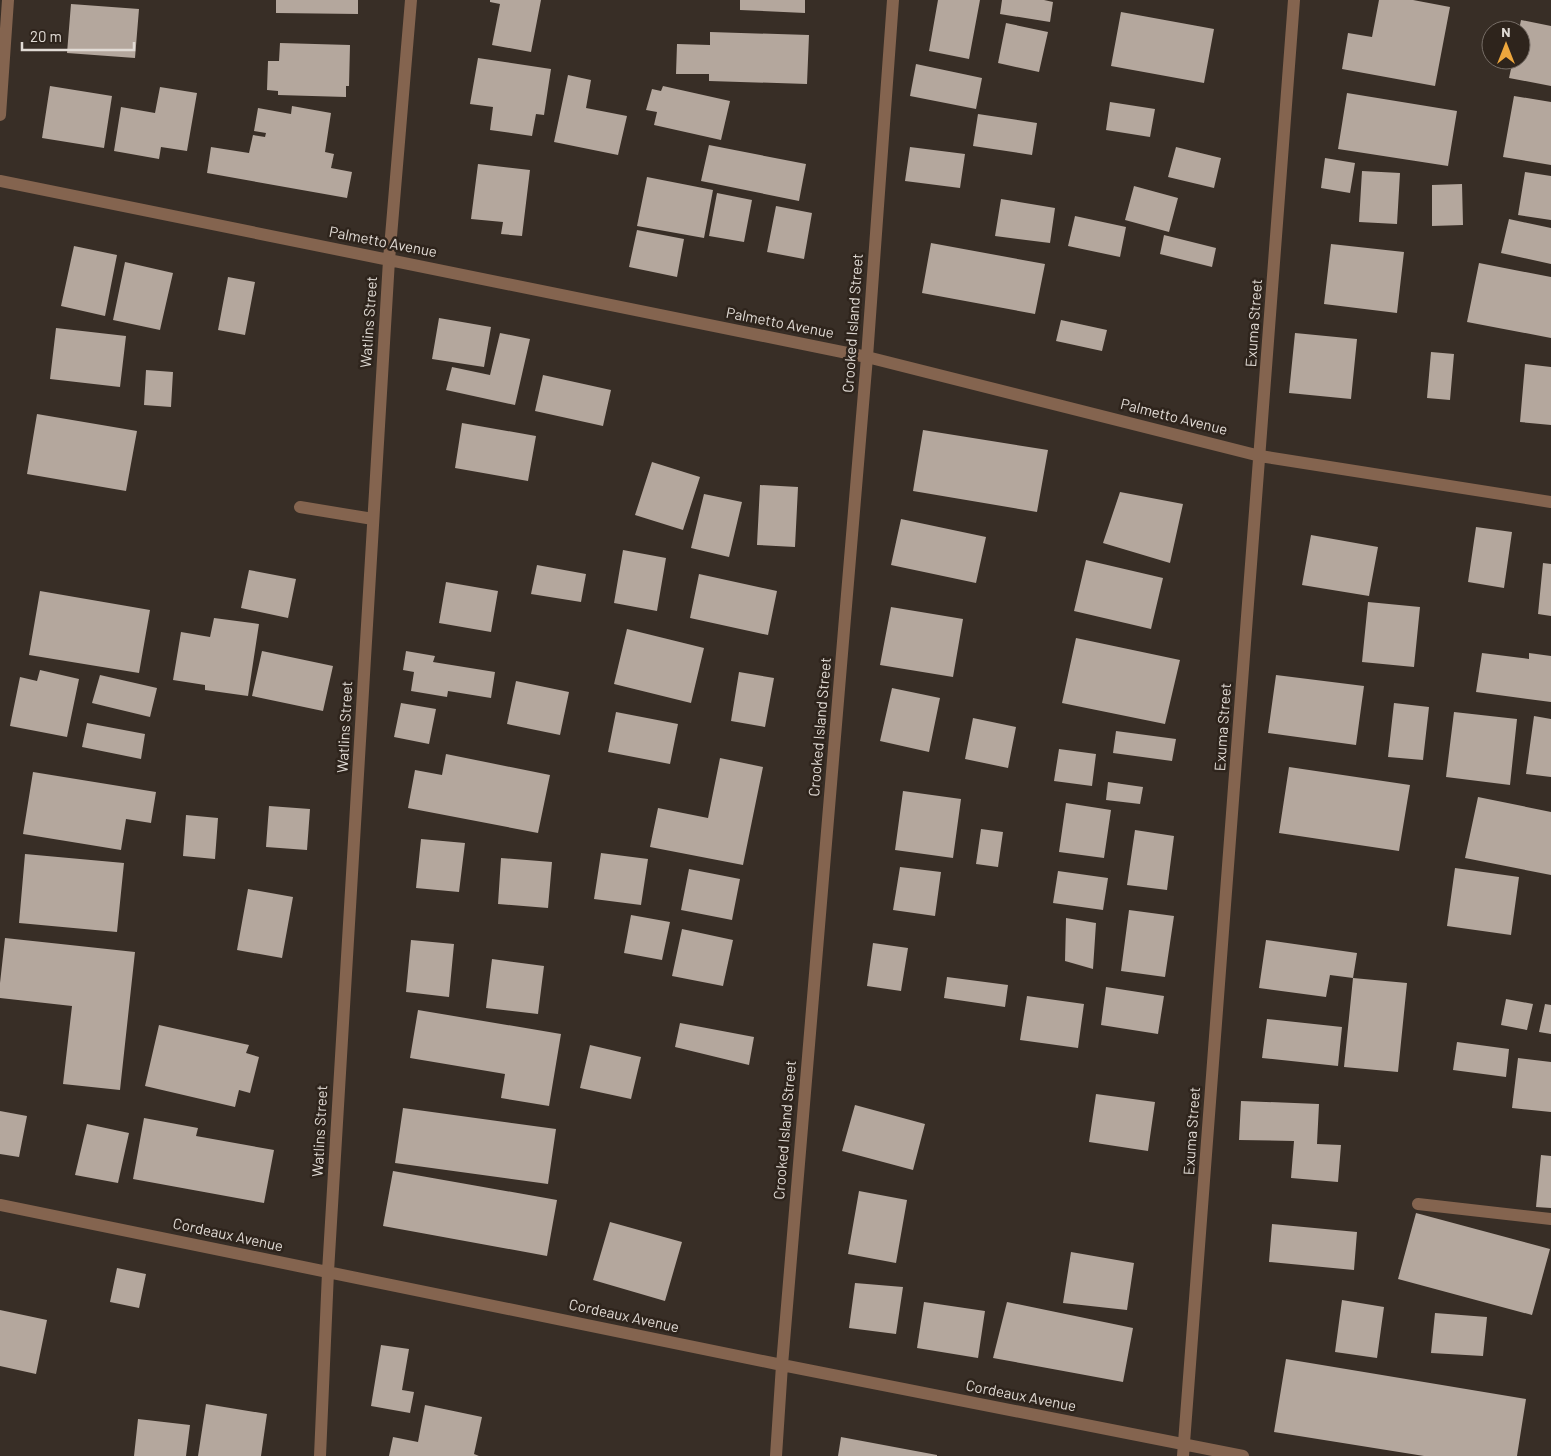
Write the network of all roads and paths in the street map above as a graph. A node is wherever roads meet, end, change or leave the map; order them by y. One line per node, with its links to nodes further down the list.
1 (8, 0): 5 (street)
2 (411, 0): 7 (street, Watlins Street)
3 (893, 0): 8 (street, Crooked Island Street)
4 (1294, 0): 9 (street, Exuma Street)
5 (0, 116)
6 (0, 181): 7 (street, Palmetto Avenue)
7 (389, 260): 8 (street, Palmetto Avenue); 12 (street, Watlins Street)
8 (867, 357): 9 (street, Palmetto Avenue); 17 (street, Crooked Island Street)
9 (1260, 456): 10 (street, Palmetto Avenue); 18 (street, Exuma Street)
10 (1551, 502)
11 (300, 507): 12 (street)
12 (373, 519): 16 (street, Watlins Street)
13 (1418, 1204): 15 (street)
14 (0, 1206): 16 (street, Cordeaux Avenue)
15 (1551, 1219)
16 (328, 1272): 17 (street, Cordeaux Avenue); 19 (street, Watlins Street)
17 (782, 1365): 18 (street, Cordeaux Avenue); 20 (street, Crooked Island Street)
18 (1184, 1450): 21 (street, Cordeaux Avenue)
19 (320, 1456)
20 (776, 1456)
21 (1243, 1456)

